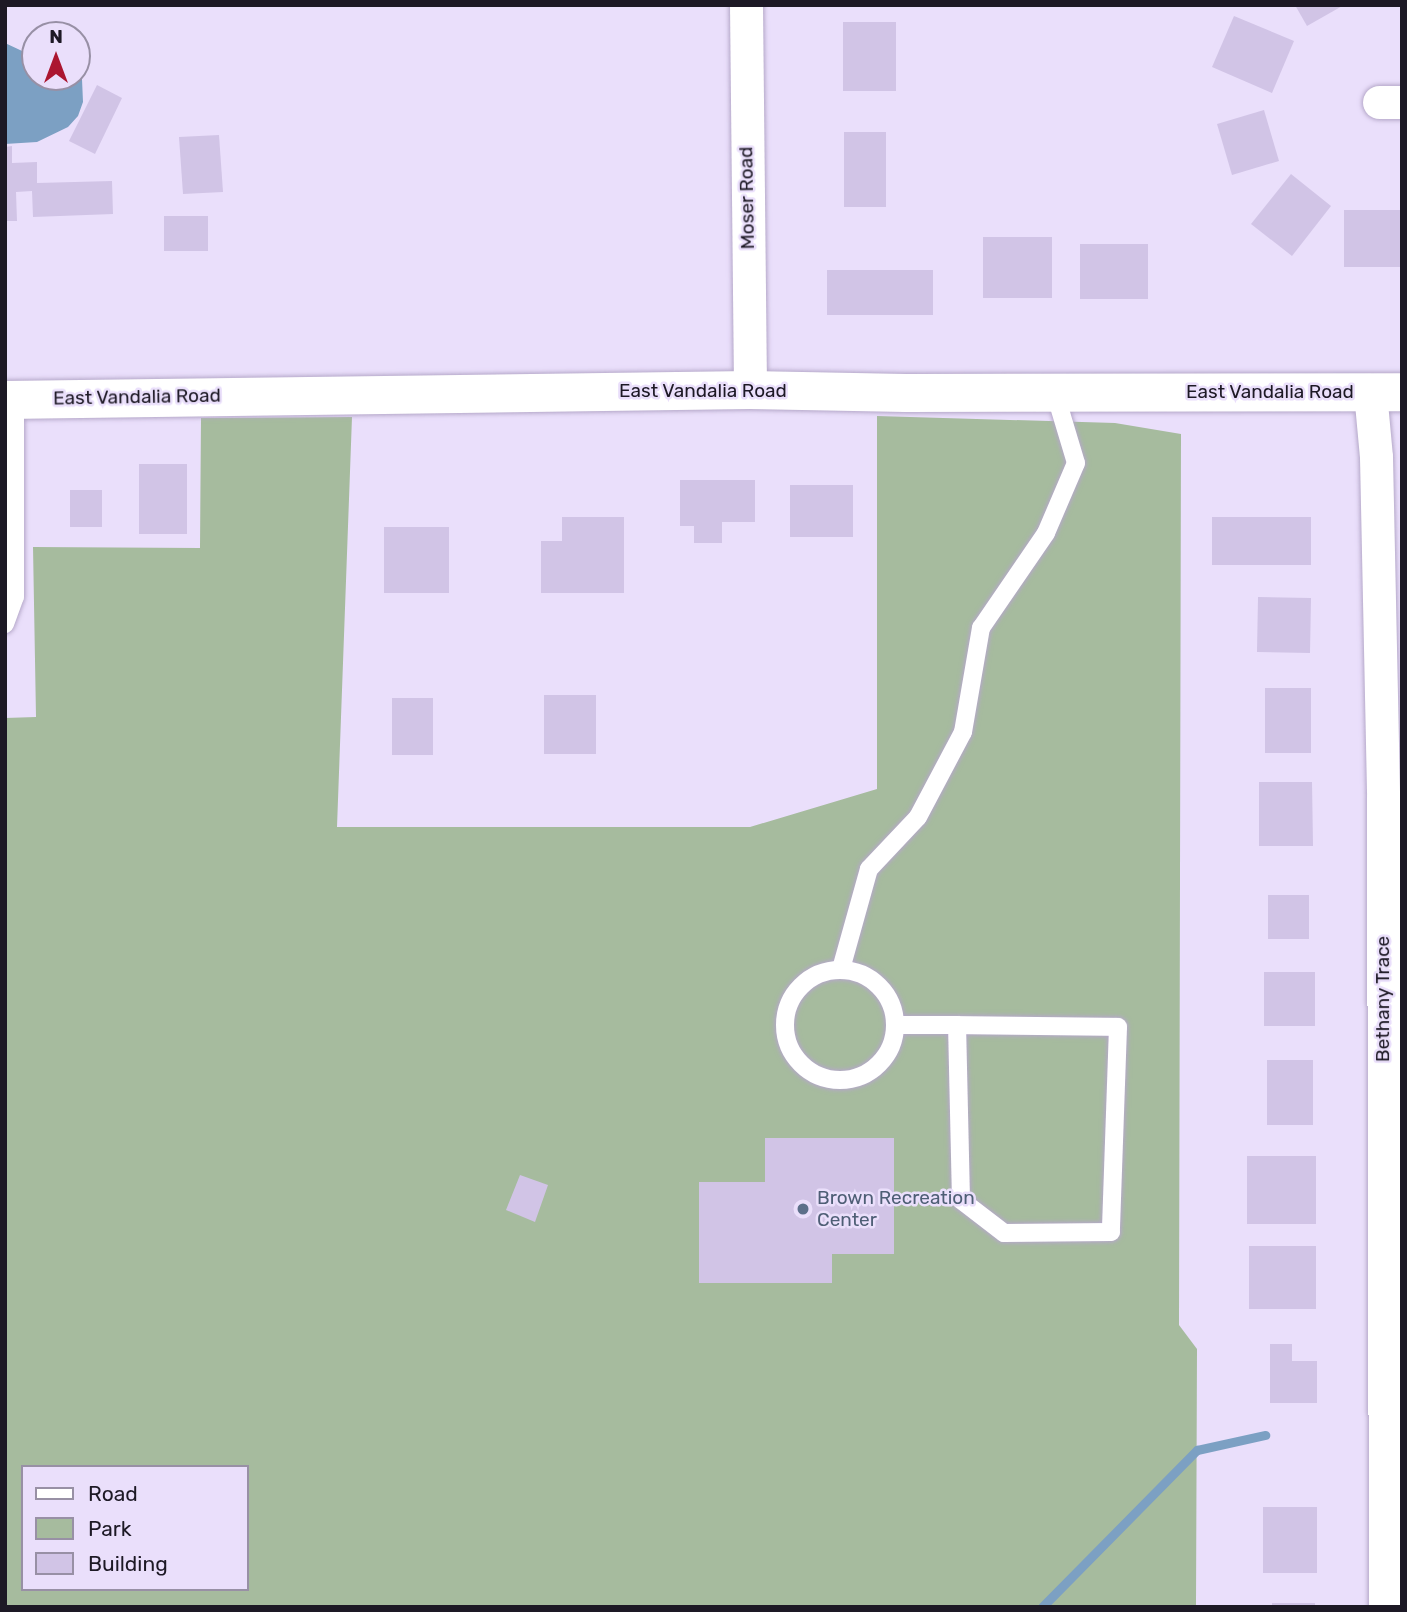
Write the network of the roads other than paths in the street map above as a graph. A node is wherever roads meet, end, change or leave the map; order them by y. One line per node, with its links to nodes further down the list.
1 (746, 5): 2 (street, Moser Road)
2 (750, 390): 4 (street, East Vandalia Road); 5 (street, East Vandalia Road)
3 (1386, 392): 4 (street, East Vandalia Road); 10 (street, Bethany Trace)
4 (1055, 393): 7 (lane)
5 (10, 400): 6 (lane)
6 (5, 624)
7 (841, 969): 8 (lane); 8 (lane)
8 (896, 1025): 9 (lane)
9 (957, 1025): 9 (lane)
10 (1393, 1370): 11 (street, Bethany Trace)
11 (1385, 1607)

